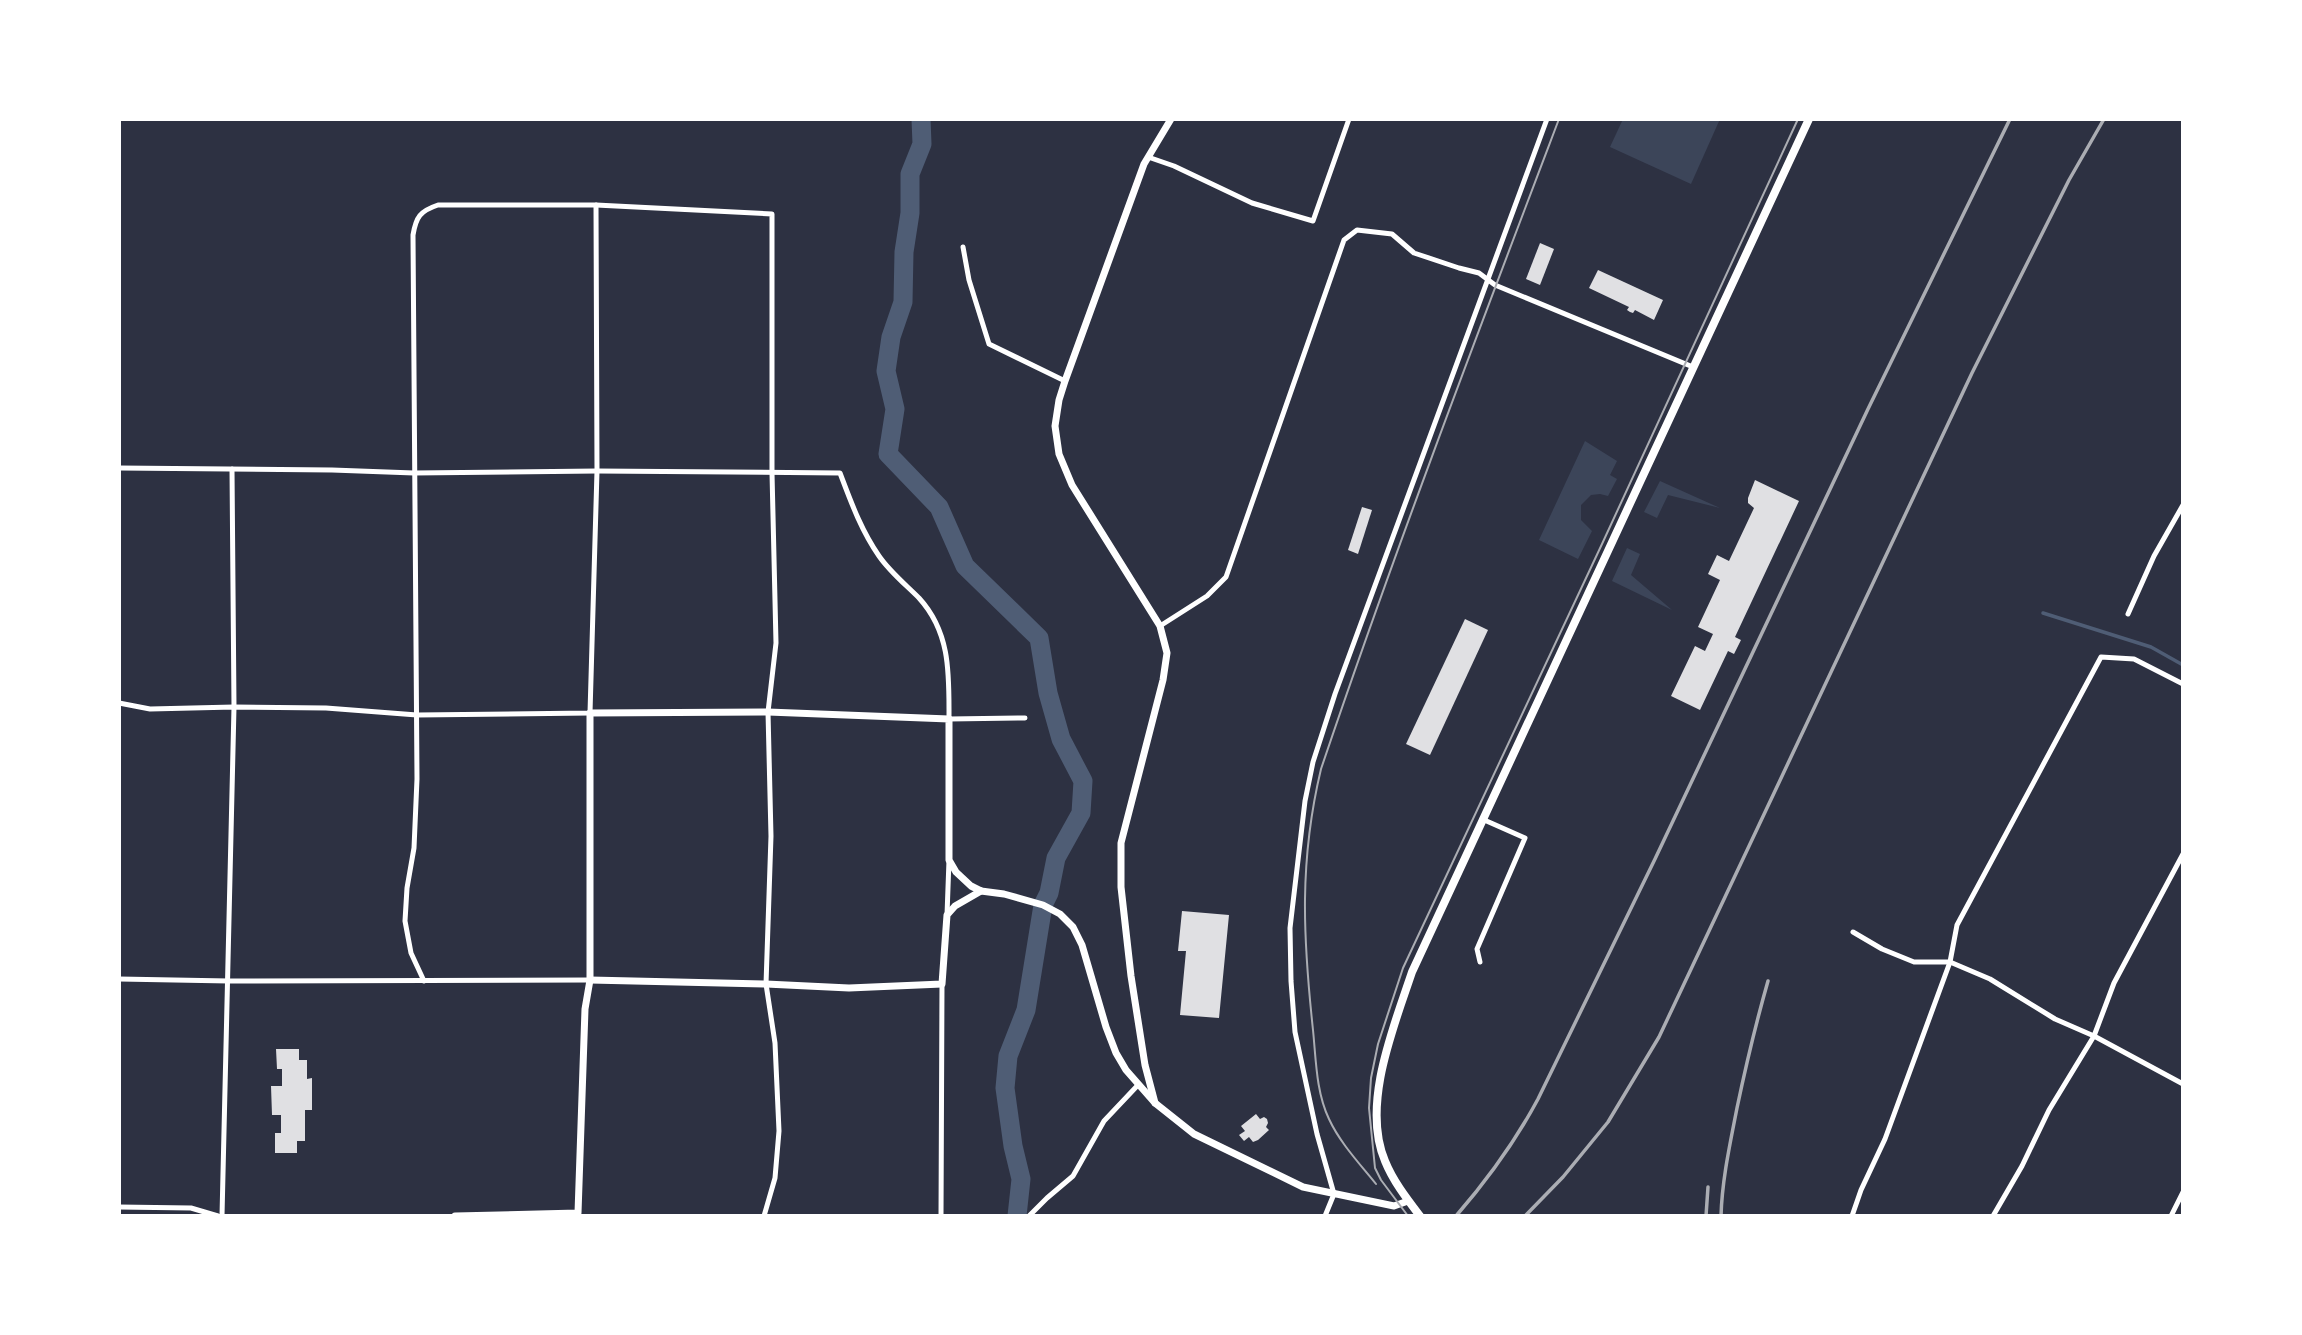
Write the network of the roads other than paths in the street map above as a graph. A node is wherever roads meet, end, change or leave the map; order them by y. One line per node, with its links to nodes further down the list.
1 (1171, 119): 5 (street)
2 (1349, 119): 5 (street)
3 (1547, 119): 8 (street)
4 (1809, 119): 9 (main road)
5 (1148, 157): 10 (street)
6 (596, 205): 13 (street); 14 (street); 15 (street)
7 (963, 247): 10 (street)
8 (1487, 279): 9 (street); 18 (street); 46 (street)
9 (1693, 368): 27 (main road)
10 (1065, 381): 18 (street)
11 (119, 468): 12 (street)
12 (232, 469): 14 (street); 21 (street)
13 (597, 471): 14 (street); 15 (street); 23 (street)
14 (414, 473): 24 (street)
15 (772, 473): 22 (street); 26 (street)
16 (2183, 505): 17 (street)
17 (2128, 614)
18 (1160, 626): 44 (street)
19 (2183, 684): 34 (street)
20 (119, 703): 21 (street)
21 (234, 706): 24 (street); 37 (street)
22 (768, 712): 23 (street); 26 (street); 39 (street)
23 (590, 713): 24 (street); 36 (street)
24 (417, 715): 38 (street)
25 (1025, 718): 26 (street)
26 (949, 719): 29 (street)
27 (1482, 819): 33 (street); 47 (main road)
28 (2183, 854): 41 (street)
29 (949, 860): 30 (street); 31 (street)
30 (981, 891): 31 (street); 43 (street)
31 (947, 915): 40 (street)
32 (1853, 933): 34 (street)
33 (1480, 962)
34 (1950, 962): 41 (street); 57 (street)
35 (119, 979): 37 (street)
36 (590, 980): 38 (street); 39 (street); 49 (street)
37 (229, 981): 38 (street); 50 (street)
38 (424, 981)
39 (766, 984): 40 (street); 52 (street)
40 (942, 984): 53 (street)
41 (2094, 1036): 42 (street); 58 (street)
42 (2183, 1084)
43 (1138, 1085): 44 (street); 54 (street)
44 (1155, 1103): 46 (street)
45 (2183, 1192): 59 (street)
46 (1334, 1194): 47 (street); 55 (street)
47 (1408, 1200): 56 (main road)
48 (119, 1208): 50 (street)
49 (578, 1214): 51 (street)
50 (220, 1216)
51 (455, 1216)
52 (764, 1216)
53 (941, 1216)
54 (1029, 1216)
55 (1325, 1216)
56 (1420, 1216)
57 (1852, 1216)
58 (1993, 1216)
59 (2171, 1216)

